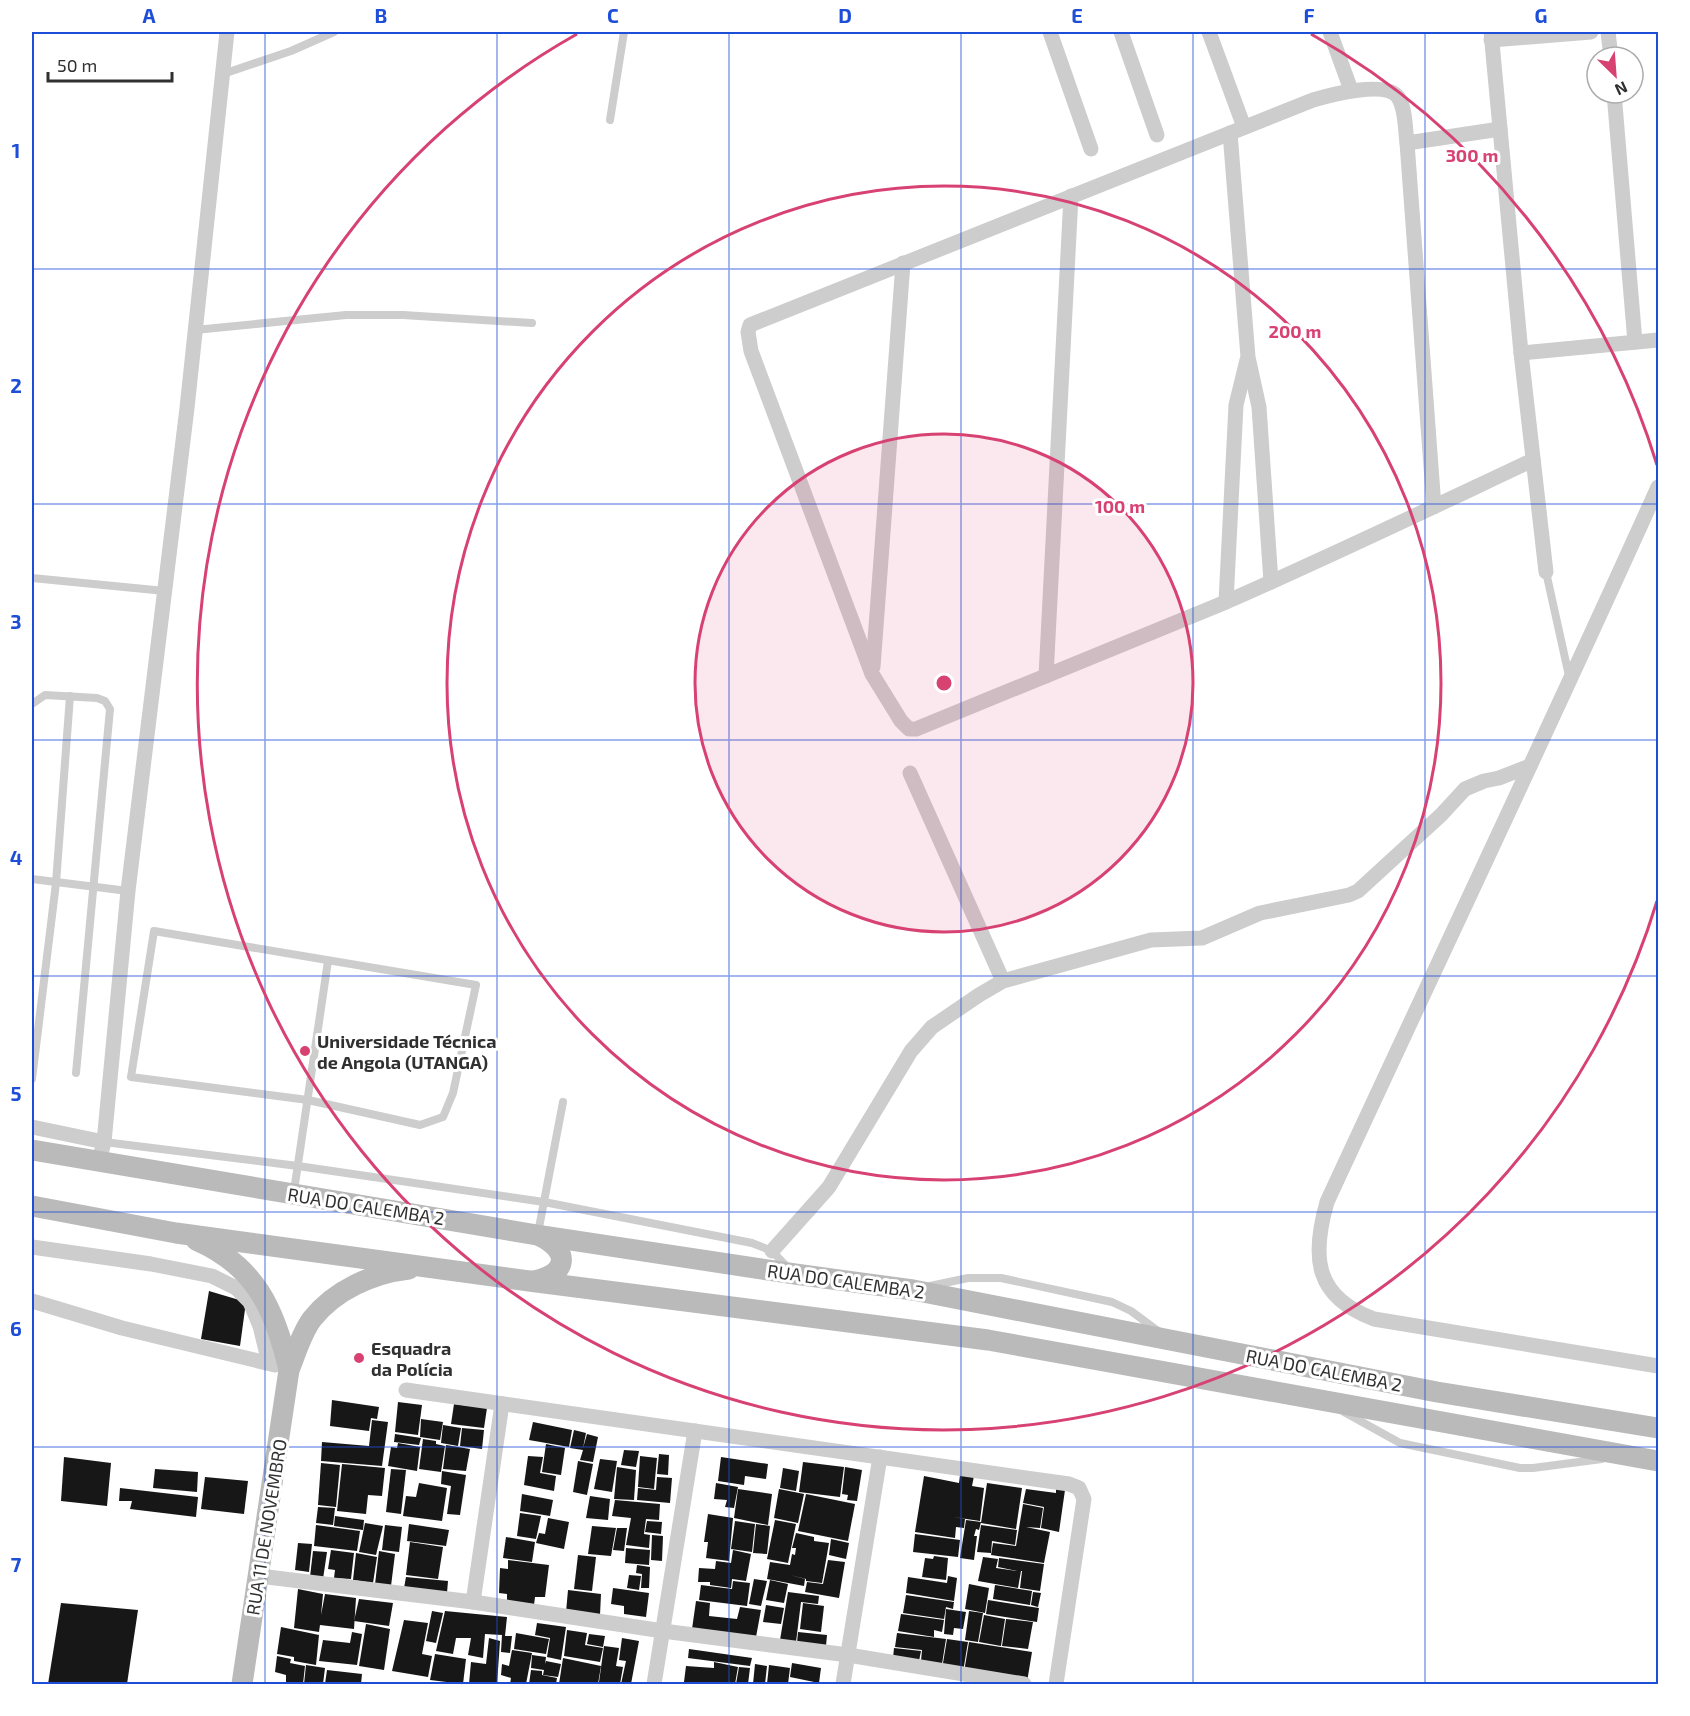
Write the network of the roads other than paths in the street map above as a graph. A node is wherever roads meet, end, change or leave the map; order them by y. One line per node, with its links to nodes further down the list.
1 (227, 32): 10 (street)
2 (334, 32): 10 (lane)
3 (624, 32): 13 (lane)
4 (1050, 32): 18 (street)
5 (1121, 32): 16 (street)
6 (1209, 32): 15 (street)
7 (1330, 32): 11 (street)
8 (1591, 32): 9 (street)
9 (1491, 36): 14 (street)
10 (223, 74): 22 (street)
11 (1351, 90): 15 (street); 17 (street)
12 (1615, 105): 24 (street)
13 (610, 120)
14 (1500, 129): 17 (street); 25 (street)
15 (1237, 130): 19 (street); 26 (street)
16 (1157, 135)
17 (1407, 142): 29 (street)
18 (1091, 149)
19 (1071, 196): 20 (street); 36 (street)
20 (903, 263): 35 (street); 35 (street)
21 (532, 323): 22 (lane)
22 (195, 330): 33 (street)
23 (1659, 340): 24 (street)
24 (1635, 342): 25 (street)
25 (1521, 353): 27 (street)
26 (1248, 357): 32 (street); 34 (street)
27 (1533, 460): 29 (street); 30 (street)
28 (1659, 487): 37 (street)
29 (1434, 507): 32 (street)
30 (1546, 572): 37 (lane)
31 (32, 578): 33 (lane)
32 (1271, 582): 34 (street)
33 (165, 591): 45 (street)
34 (1226, 602): 36 (street)
35 (872, 674): 36 (street)
36 (1046, 676)
37 (1571, 682): 40 (street)
38 (70, 696): 39 (lane); 43 (lane); 44 (lane)
39 (32, 704)
40 (1530, 765): 47 (street); 70 (street)
41 (910, 773): 47 (street)
42 (32, 879): 43 (lane)
43 (56, 883): 44 (lane); 49 (lane)
44 (94, 888): 45 (lane); 48 (lane)
45 (128, 891): 54 (street)
46 (328, 961): 50 (lane); 50 (lane); 50 (lane)
47 (1003, 981): 62 (street)
48 (76, 1073)
49 (32, 1079)
50 (308, 1100): 55 (lane)
51 (563, 1102): 57 (lane)
52 (32, 1127): 54 (street)
53 (32, 1150): 54 (main road, RUA DO CALEMBA 2)
54 (101, 1152): 55 (lane); 56 (main road, RUA DO CALEMBA 2)
55 (298, 1166): 56 (lane); 57 (lane)
56 (293, 1194): 60 (main road, RUA DO CALEMBA 2)
57 (544, 1202): 60 (lane); 62 (lane)
58 (32, 1206): 59 (main road, RUA DO CALEMBA 2)
59 (176, 1233): 63 (main road, RUA DO CALEMBA 2); 71 (main road)
60 (537, 1234): 64 (main road, RUA DO CALEMBA 2); 65 (main road)
61 (32, 1247): 69 (street)
62 (772, 1251): 64 (lane)
63 (439, 1268): 65 (main road, RUA DO CALEMBA 2); 71 (main road)
64 (795, 1274): 66 (main road, RUA DO CALEMBA 2)
65 (529, 1281): 73 (main road, RUA DO CALEMBA 2)
66 (913, 1290): 68 (main road, RUA DO CALEMBA 2); 68 (lane)
67 (32, 1301): 69 (street)
68 (1171, 1341): 75 (main road, RUA DO CALEMBA 2)
69 (269, 1363): 71 (street)
70 (1659, 1366)
71 (289, 1370): 80 (main road, RUA 11 DE NOVEMBRO)
72 (406, 1390): 74 (street)
73 (1325, 1400): 77 (main road, RUA DO CALEMBA 2); 77 (lane)
74 (502, 1404): 76 (street); 81 (street)
75 (1659, 1428)
76 (695, 1431): 78 (street); 82 (street)
77 (1626, 1456): 79 (main road, RUA DO CALEMBA 2)
78 (880, 1457): 83 (street); 88 (street)
79 (1659, 1461)
80 (258, 1576): 81 (street); 84 (main road, RUA 11 DE NOVEMBRO)
81 (472, 1602): 82 (street)
82 (663, 1631): 83 (street); 85 (street)
83 (848, 1655): 86 (street); 87 (street)
84 (242, 1684)
85 (654, 1684)
86 (843, 1684)
87 (1024, 1684)
88 (1056, 1684)

